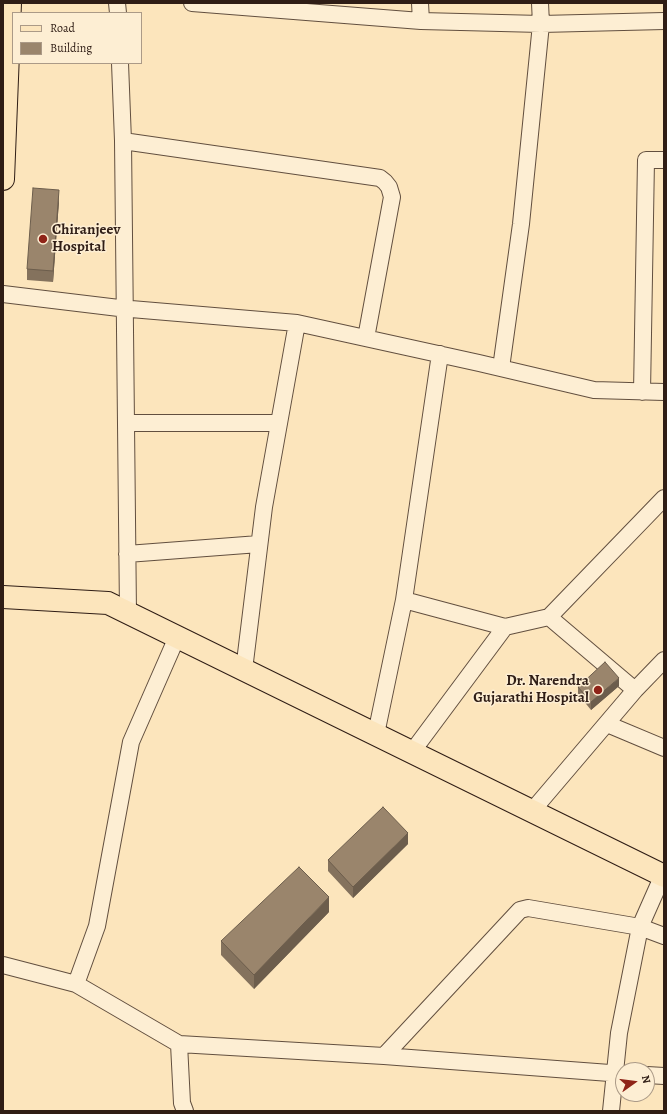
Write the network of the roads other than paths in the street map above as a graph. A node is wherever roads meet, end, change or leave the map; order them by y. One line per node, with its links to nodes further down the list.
1 (10, 3): 11 (main road)
2 (192, 3): 5 (street)
3 (420, 3): 5 (street)
4 (540, 3): 7 (street)
5 (421, 21): 7 (street)
6 (664, 21): 7 (street)
7 (542, 24): 17 (street)
8 (120, 64): 9 (street)
9 (123, 141): 13 (street); 15 (street)
10 (664, 160): 18 (street)
11 (3, 179)
12 (3, 294): 13 (street)
13 (125, 308): 14 (street); 20 (street)
14 (297, 323): 15 (street); 21 (street)
15 (366, 338): 16 (street)
16 (440, 354): 17 (street); 26 (street)
17 (501, 368): 18 (street)
18 (642, 392): 19 (street)
19 (664, 392)
20 (126, 423): 21 (street); 24 (street)
21 (279, 423): 23 (street)
22 (664, 498): 28 (street)
23 (259, 544): 24 (street); 32 (street)
24 (127, 554): 27 (street)
25 (3, 597): 27 (main road)
26 (404, 600): 29 (street); 35 (street)
27 (128, 613): 30 (main road)
28 (549, 617): 29 (street); 33 (street)
29 (505, 627): 37 (street)
30 (177, 637): 32 (main road); 43 (street)
31 (664, 660): 33 (street)
32 (244, 670): 35 (main road)
33 (635, 690): 34 (street)
34 (607, 724): 36 (street); 38 (street)
35 (376, 734): 37 (main road)
36 (664, 748)
37 (412, 752): 38 (main road)
38 (532, 811): 39 (main road)
39 (664, 876): 40 (street)
40 (640, 927): 41 (street); 45 (street); 46 (street)
41 (664, 936)
42 (3, 965): 43 (street)
43 (76, 984): 44 (street)
44 (179, 1044): 45 (street); 49 (street)
45 (384, 1056): 47 (street)
46 (619, 1062)
47 (615, 1073)
48 (615, 1092): 50 (street)
49 (185, 1111)
50 (611, 1111)

